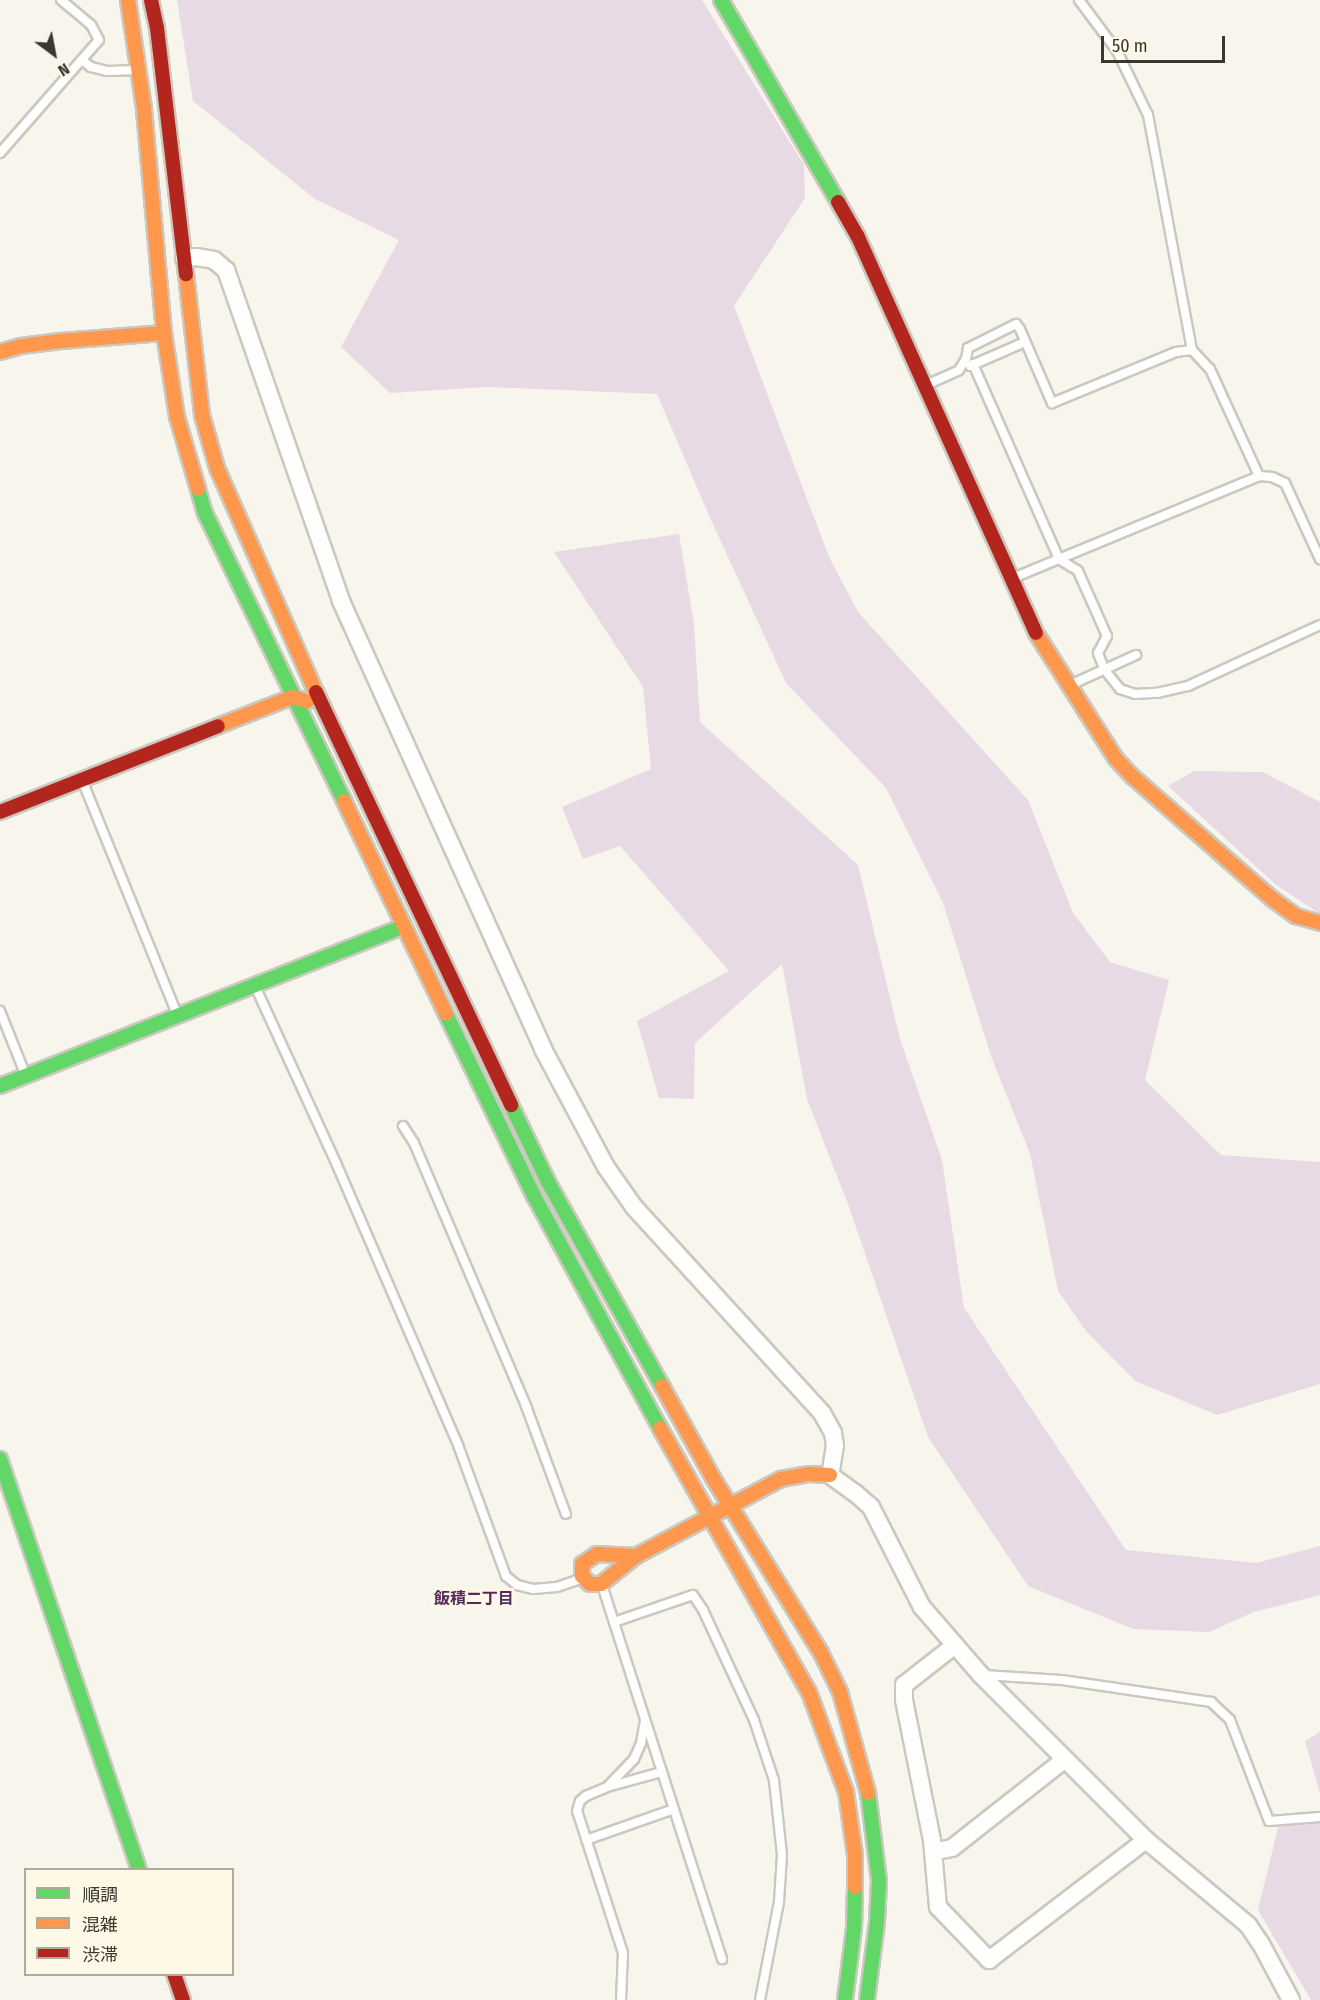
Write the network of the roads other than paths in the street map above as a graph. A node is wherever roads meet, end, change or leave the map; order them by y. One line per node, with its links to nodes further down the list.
1 (62, 0): 6 (lane)
2 (128, 0): 7 (street)
3 (151, 0): 9 (street)
4 (721, 0): 16 (street)
5 (1079, 0): 12 (lane)
6 (83, 61): 7 (lane); 8 (lane)
7 (139, 70): 10 (street)
8 (0, 153)
9 (184, 258): 22 (street); 39 (street)
10 (164, 333): 13 (street); 26 (street)
11 (1025, 342): 12 (lane); 14 (lane); 15 (lane)
12 (1192, 350): 17 (lane)
13 (0, 352)
14 (973, 364): 15 (lane); 18 (lane)
15 (958, 370): 16 (lane)
16 (926, 385): 20 (street)
17 (1259, 476): 18 (lane); 19 (lane)
18 (1059, 559): 20 (lane); 24 (lane)
19 (1320, 559)
20 (1011, 578): 25 (street)
21 (1320, 625): 24 (lane)
22 (292, 640): 26 (street); 27 (street)
23 (1136, 655): 24 (lane)
24 (1104, 669): 25 (lane)
25 (1068, 686): 30 (street)
26 (292, 698): 27 (street); 28 (street); 31 (street)
27 (325, 708): 40 (street)
28 (82, 780): 29 (street); 34 (lane)
29 (0, 812)
30 (1320, 923)
31 (402, 927): 32 (street); 42 (street)
32 (255, 986): 34 (street); 44 (lane)
33 (0, 1011): 35 (lane)
34 (178, 1017): 35 (street)
35 (26, 1076): 36 (street)
36 (0, 1086)
37 (403, 1126): 41 (lane)
38 (0, 1459): 58 (street)
39 (830, 1475): 40 (street); 47 (street)
40 (730, 1506): 42 (street); 65 (street)
41 (566, 1514)
42 (710, 1517): 43 (street); 64 (street)
43 (636, 1556): 44 (street); 45 (street)
44 (584, 1578): 45 (street)
45 (602, 1584): 46 (lane)
46 (614, 1622): 49 (lane); 63 (lane)
47 (955, 1645): 48 (street); 57 (street)
48 (981, 1675): 50 (street); 54 (lane)
49 (645, 1720): 51 (lane); 52 (lane)
50 (1064, 1760): 56 (street); 57 (street)
51 (662, 1772): 52 (lane); 53 (lane)
52 (607, 1787): 55 (lane)
53 (674, 1809): 55 (lane); 59 (lane)
54 (1320, 1817)
55 (586, 1840): 62 (lane)
56 (1146, 1840): 57 (street); 66 (street)
57 (933, 1852)
58 (139, 1868)
59 (722, 1959)
60 (175, 1976): 61 (street)
61 (183, 2000)
62 (621, 2000)
63 (760, 2000)
64 (845, 2000)
65 (867, 2000)
66 (1291, 2000)

